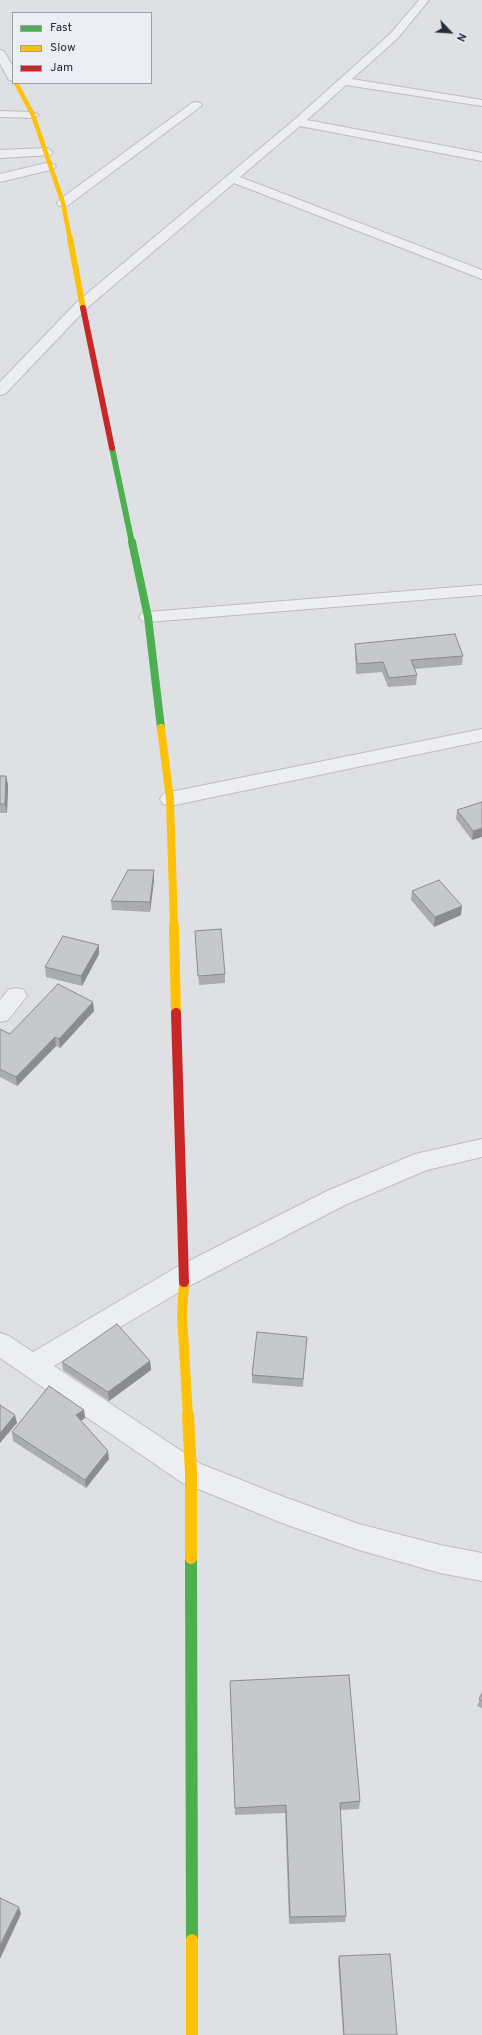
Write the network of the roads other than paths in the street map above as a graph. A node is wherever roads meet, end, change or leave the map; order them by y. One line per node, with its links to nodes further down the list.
1 (424, 0): 3 (street)
2 (0, 53): 4 (street)
3 (343, 81): 6 (street); 10 (street)
4 (12, 82)
5 (13, 84): 9 (street)
6 (482, 103)
7 (196, 105): 17 (street)
8 (0, 114): 9 (street)
9 (33, 115): 11 (street)
10 (298, 122): 13 (street); 16 (street)
11 (47, 152): 12 (street); 14 (street)
12 (0, 154)
13 (482, 157)
14 (50, 166): 15 (street); 17 (street)
15 (0, 178)
16 (232, 178): 18 (street); 19 (street)
17 (63, 204): 19 (street)
18 (482, 275)
19 (82, 305): 20 (street); 22 (street)
20 (0, 391)
21 (482, 590): 22 (street)
22 (148, 617): 24 (street)
23 (482, 735): 24 (street)
24 (170, 799): 28 (street)
25 (16, 996): 26 (street)
26 (0, 1014)
27 (482, 1148): 28 (street)
28 (184, 1276): 30 (street); 31 (street)
29 (0, 1344): 30 (street)
30 (33, 1365): 31 (street)
31 (191, 1473): 32 (street); 33 (street)
32 (482, 1567)
33 (192, 2035)

